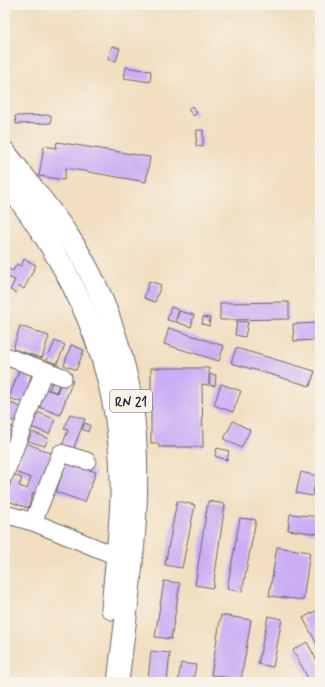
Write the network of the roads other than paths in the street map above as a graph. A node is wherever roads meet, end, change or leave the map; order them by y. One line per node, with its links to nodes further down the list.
1 (5, 152): 12 (main road, RN 21)
2 (5, 181): 10 (main road, RN 21)
3 (5, 356): 4 (street)
4 (44, 370): 5 (street); 7 (street)
5 (63, 377)
6 (87, 461): 9 (street)
7 (5, 474)
8 (5, 514): 9 (street)
9 (32, 522): 10 (street)
10 (116, 556): 11 (main road, RN 21)
11 (105, 682)
12 (118, 682)

